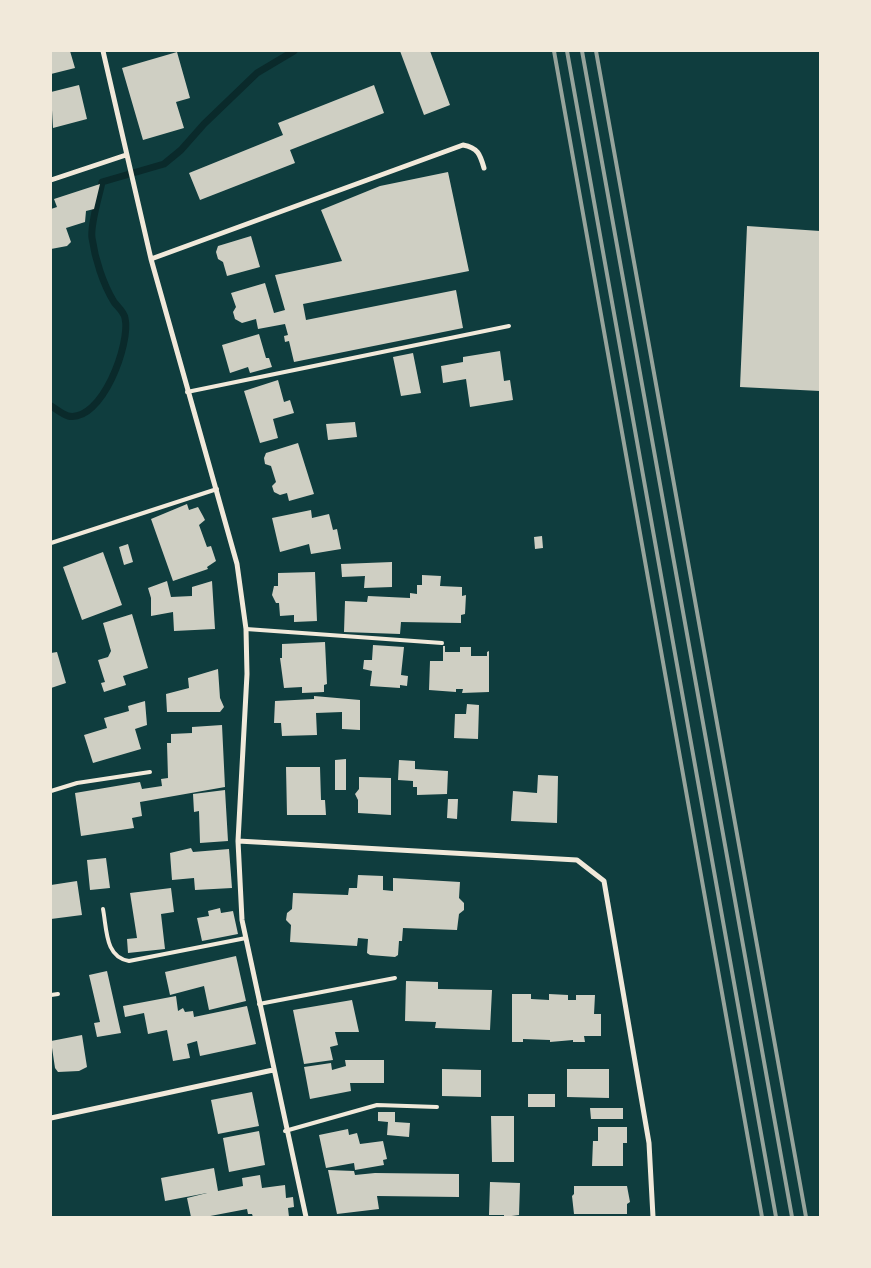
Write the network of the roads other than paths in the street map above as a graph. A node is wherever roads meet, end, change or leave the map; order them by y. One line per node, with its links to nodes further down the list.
1 (103, 51): 2 (street)
2 (126, 155): 4 (street); 5 (street)
3 (484, 168): 5 (street)
4 (51, 180)
5 (151, 260): 7 (street)
6 (510, 326): 7 (lane)
7 (187, 392): 8 (street)
8 (217, 489): 9 (lane); 10 (street)
9 (51, 543)
10 (246, 629): 11 (lane); 14 (street)
11 (442, 643)
12 (150, 772): 13 (lane)
13 (51, 791)
14 (238, 841): 16 (street); 26 (street)
15 (103, 909): 16 (lane)
16 (246, 938): 20 (street)
17 (396, 978): 20 (lane)
18 (58, 994): 19 (lane)
19 (51, 995)
20 (259, 1004): 21 (street)
21 (273, 1070): 23 (street); 24 (street)
22 (437, 1107): 24 (lane)
23 (51, 1118)
24 (285, 1131): 25 (street)
25 (306, 1217)
26 (653, 1217)

